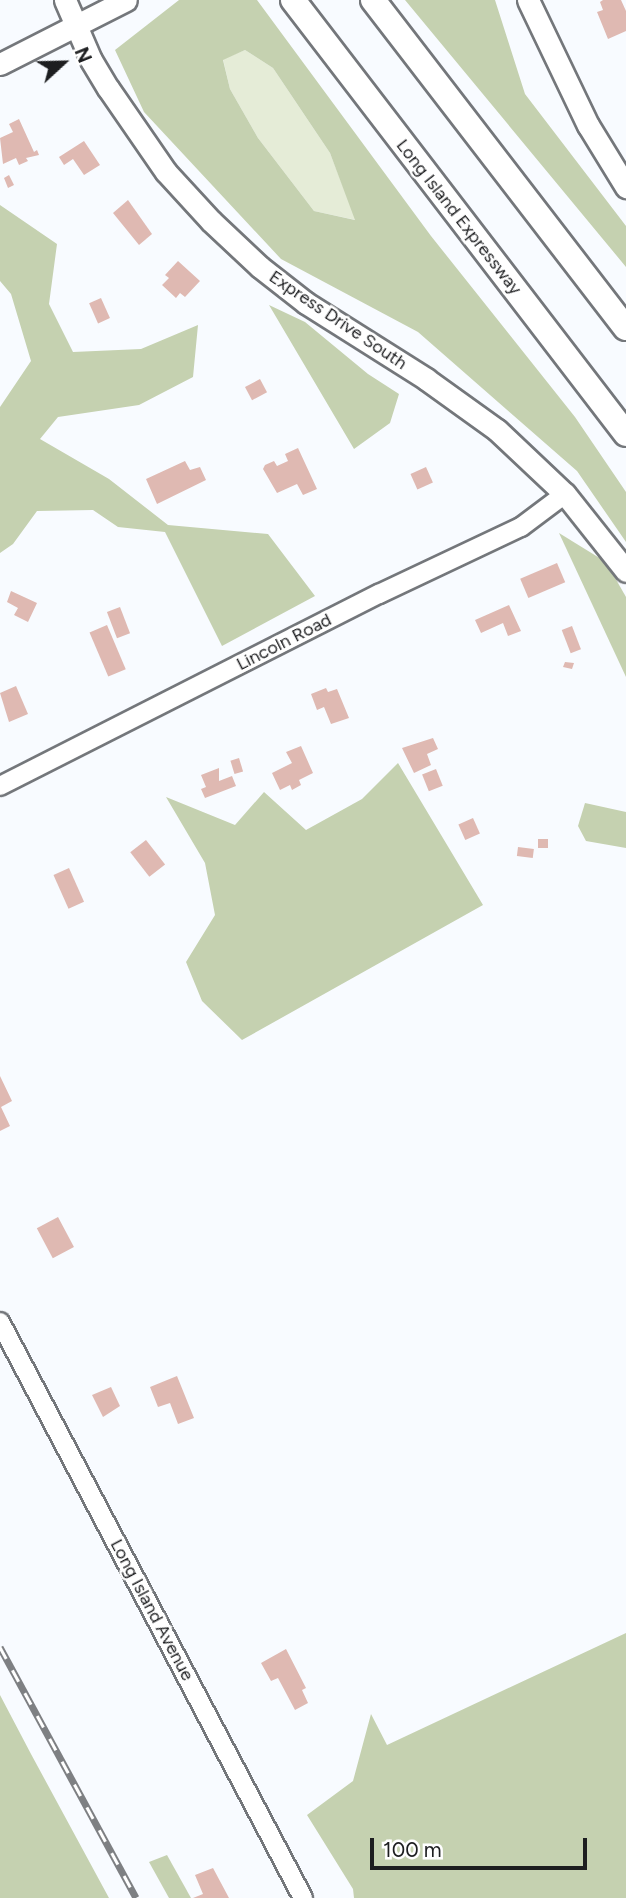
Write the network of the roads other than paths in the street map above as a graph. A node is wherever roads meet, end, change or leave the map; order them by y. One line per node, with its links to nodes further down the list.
1 (65, 0): 6 (main road, Express Drive South)
2 (126, 0): 6 (main road)
3 (293, 0): 10 (highway, Long Island Expressway)
4 (373, 0): 9 (highway)
5 (528, 0): 8 (main road)
6 (75, 26): 7 (main road); 11 (main road, Express Drive South)
7 (0, 64)
8 (626, 187)
9 (626, 328)
10 (626, 434)
11 (565, 495): 12 (main road, Express Drive South); 13 (street, Lincoln Road)
12 (626, 571)
13 (0, 786)
14 (0, 1322): 15 (street, Long Island Avenue)
15 (303, 1898)

